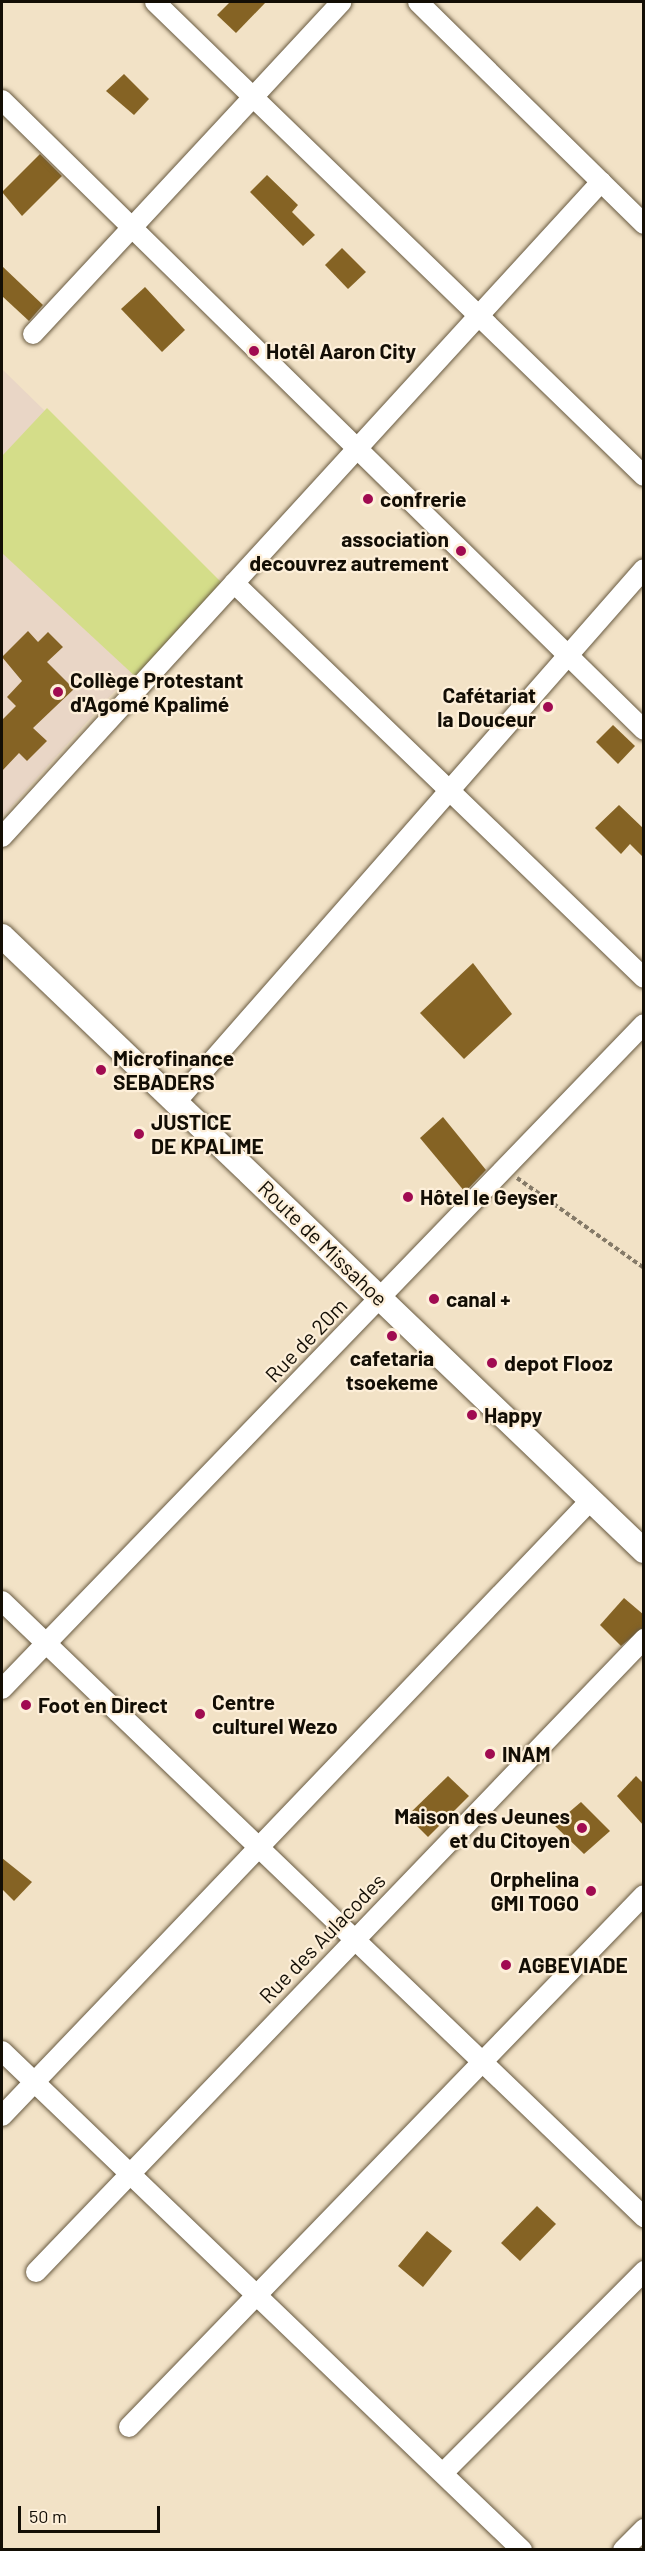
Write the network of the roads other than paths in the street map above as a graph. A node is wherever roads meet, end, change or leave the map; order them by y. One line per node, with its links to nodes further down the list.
1 (155, 2): 4 (street)
2 (341, 2): 4 (street)
3 (418, 2): 6 (street)
4 (253, 96): 8 (street); 9 (street)
5 (2, 100): 8 (street)
6 (601, 182): 7 (street); 9 (street)
7 (644, 225)
8 (132, 227): 10 (street); 11 (street)
9 (478, 316): 11 (street); 12 (street)
10 (33, 334)
11 (357, 449): 14 (street); 15 (street)
12 (644, 476)
13 (644, 569): 15 (street)
14 (234, 583): 17 (street); 18 (street)
15 (568, 655): 16 (street); 17 (street)
16 (644, 729)
17 (449, 790): 20 (street); 22 (street)
18 (2, 837)
19 (2, 936): 22 (main road, Route de Missahoe)
20 (644, 978)
21 (644, 1024): 23 (street, Rue de 20m)
22 (176, 1102): 23 (main road, Route de Missahoe)
23 (380, 1298): 24 (main road, Route de Missahoe); 28 (street, Rue de 20m)
24 (590, 1501): 25 (main road, Route de Missahoe); 30 (street)
25 (644, 1551)
26 (2, 1601): 28 (street)
27 (644, 1639): 32 (street, Rue des Aulacodes)
28 (46, 1644): 29 (street, Rue de 20m); 30 (street)
29 (2, 1689)
30 (258, 1848): 32 (street); 35 (street)
31 (644, 1895): 34 (street)
32 (354, 1939): 34 (street); 37 (street, Rue des Aulacodes)
33 (2, 2051): 35 (street)
34 (483, 2063): 38 (street); 41 (street)
35 (34, 2082): 36 (street); 37 (street)
36 (2, 2116)
37 (130, 2174): 40 (street, Rue des Aulacodes); 41 (street)
38 (644, 2217)
39 (644, 2271): 43 (street)
40 (36, 2272)
41 (257, 2295): 42 (street); 43 (street)
42 (129, 2427)
43 (444, 2472): 45 (street)
44 (644, 2529): 46 (street)
45 (522, 2550)
46 (623, 2550)

